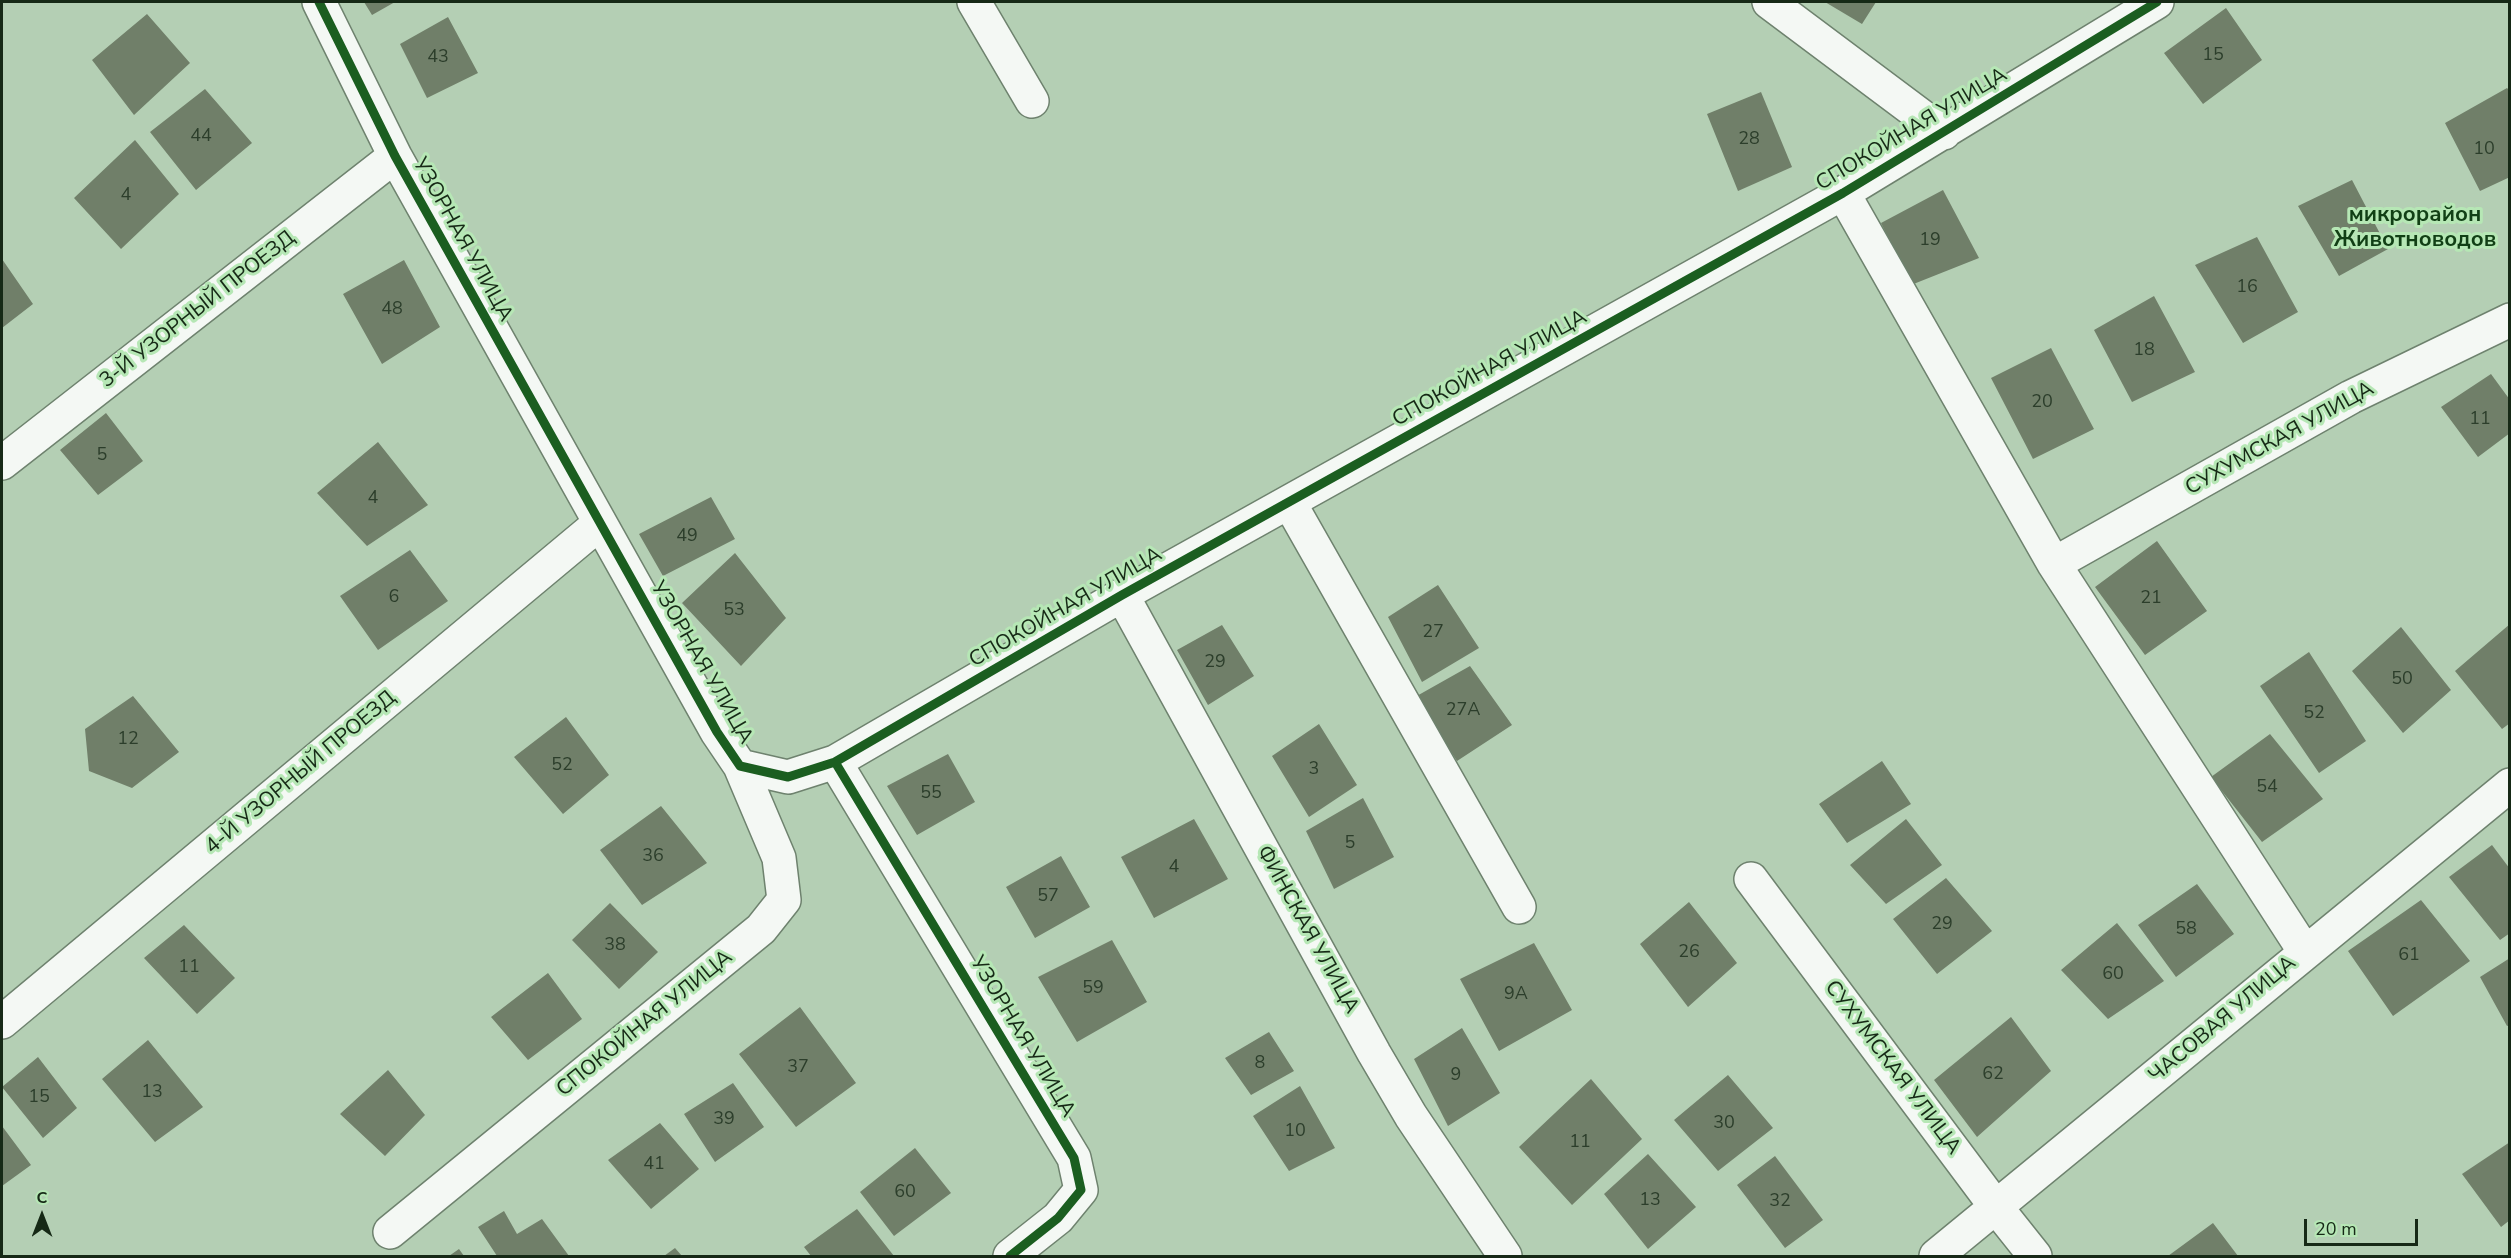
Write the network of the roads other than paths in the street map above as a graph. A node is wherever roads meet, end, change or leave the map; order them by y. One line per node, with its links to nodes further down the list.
1 (319, 2): 7 (street, УЗОРНАЯ УЛИЦА)
2 (974, 2): 5 (street)
3 (1769, 2): 6 (street)
4 (2157, 2): 6 (street, СПОКОЙНАЯ УЛИЦА)
5 (1032, 101)
6 (1944, 134): 8 (street, СПОКОЙНАЯ УЛИЦА)
7 (395, 156): 10 (street, 3-Й УЗОРНЫЙ ПРОЕЗД); 12 (street, УЗОРНАЯ УЛИЦА)
8 (1843, 193): 11 (street, СПОКОЙНАЯ УЛИЦА); 13 (street)
9 (2510, 320): 13 (street, СУХУМСКАЯ УЛИЦА)
10 (2, 464)
11 (1288, 502): 14 (street, СПОКОЙНАЯ УЛИЦА); 19 (street)
12 (600, 523): 16 (street, УЗОРНАЯ УЛИЦА); 21 (street, 4-Й УЗОРНЫЙ ПРОЕЗД)
13 (2054, 564): 20 (street)
14 (1122, 595): 15 (street, СПОКОЙНАЯ УЛИЦА); 25 (street, ФИНСКАЯ УЛИЦА)
15 (835, 762): 16 (street, УЗОРНАЯ УЛИЦА); 24 (street, УЗОРНАЯ УЛИЦА)
16 (740, 766): 23 (street, СПОКОЙНАЯ УЛИЦА)
17 (2510, 785): 20 (street, ЧАСОВАЯ УЛИЦА)
18 (1751, 879): 22 (street, СУХУМСКАЯ УЛИЦА)
19 (1519, 907)
20 (2305, 952): 22 (street, ЧАСОВАЯ УЛИЦА)
21 (2, 1022)
22 (1996, 1207): 26 (street, ЧАСОВАЯ УЛИЦА); 27 (street, СУХУМСКАЯ УЛИЦА)
23 (390, 1232)
24 (1010, 1257)
25 (1505, 1257)
26 (1936, 1257)
27 (2035, 1257)

